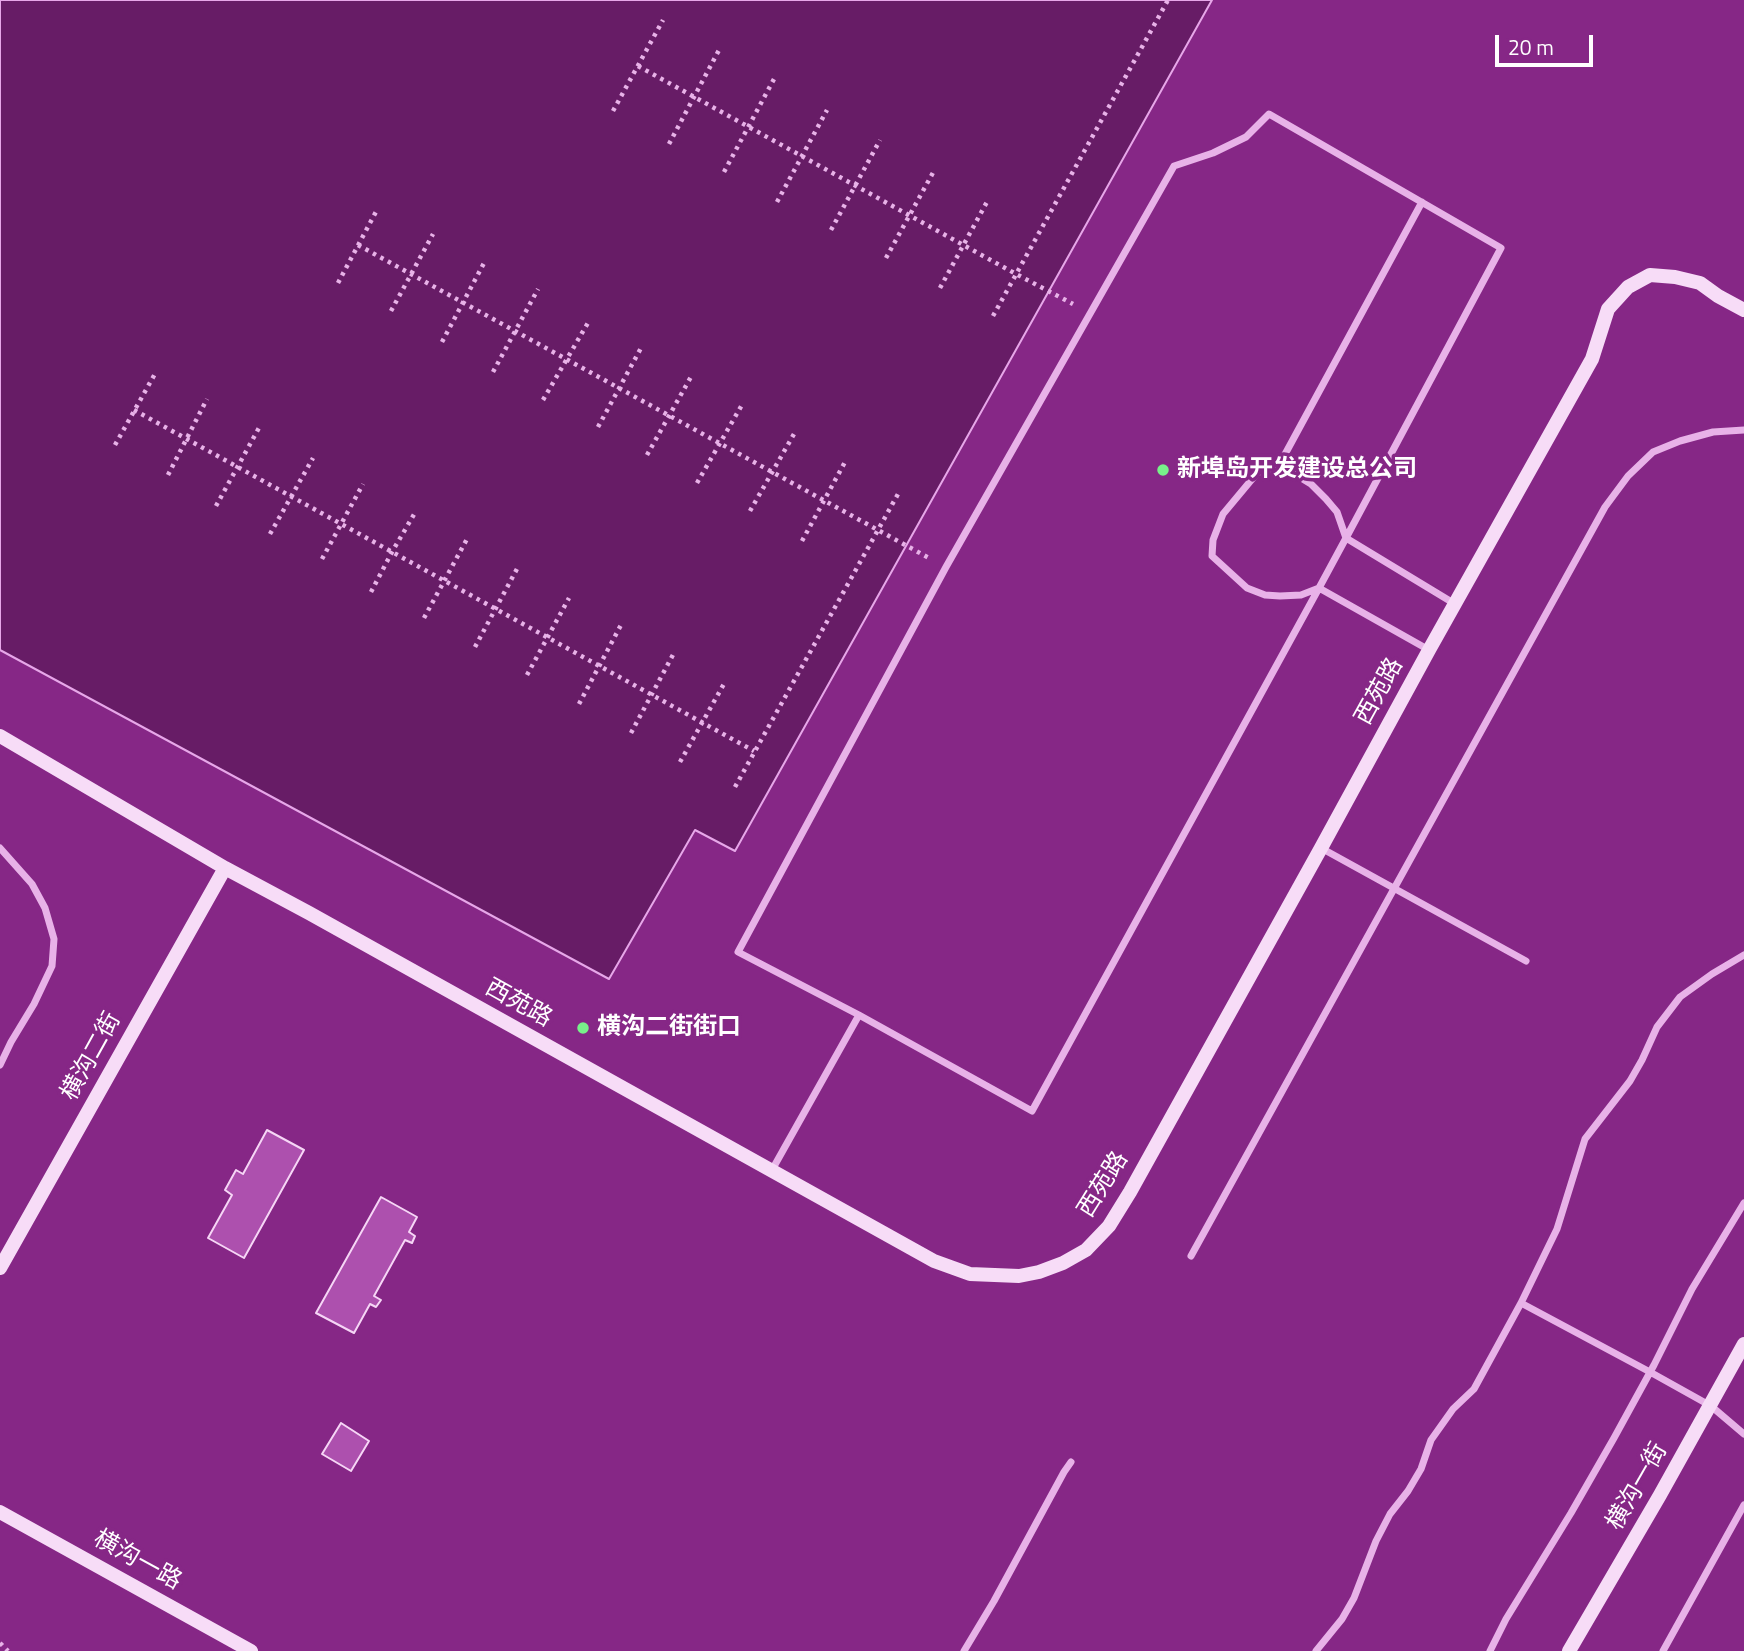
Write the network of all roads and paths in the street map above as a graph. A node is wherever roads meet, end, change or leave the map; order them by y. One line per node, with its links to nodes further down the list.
1 (1168, 0): 28 (path)
2 (663, 20): 4 (path)
3 (719, 50): 6 (path)
4 (638, 66): 6 (path); 8 (path)
5 (774, 79): 9 (path)
6 (694, 96): 9 (path); 11 (path)
7 (827, 110): 12 (path)
8 (613, 111)
9 (749, 127): 12 (path); 14 (path)
10 (880, 140): 15 (path)
11 (669, 144)
12 (802, 156): 15 (path); 17 (path)
13 (934, 169): 20 (path)
14 (724, 172)
15 (855, 186): 20 (path); 21 (path)
16 (988, 200): 24 (path)
17 (777, 202)
18 (1422, 202): 35 (street); 62 (street); 76 (street)
19 (378, 208): 23 (path)
20 (909, 215): 24 (path); 25 (path)
21 (831, 230)
22 (433, 234): 27 (path)
23 (358, 245): 27 (path); 29 (path)
24 (963, 245): 28 (path); 30 (path)
25 (886, 258)
26 (484, 263): 32 (path)
27 (411, 274): 32 (path); 34 (path)
28 (1016, 274): 35 (path); 36 (path)
29 (338, 283)
30 (940, 288)
31 (538, 289): 38 (path)
32 (464, 303): 38 (path); 39 (path)
33 (1744, 310): 87 (main road, 西苑路)
34 (391, 311)
35 (1089, 312): 81 (street)
36 (993, 316)
37 (589, 321): 41 (path)
38 (515, 331): 41 (path); 43 (path)
39 (442, 342)
40 (641, 348): 45 (path)
41 (566, 359): 45 (path); 47 (path)
42 (156, 372): 49 (path)
43 (493, 372)
44 (692, 375): 50 (path)
45 (618, 388): 50 (path); 52 (path)
46 (207, 399): 55 (path)
47 (543, 400)
48 (743, 403): 56 (path)
49 (134, 410): 55 (path); 57 (path)
50 (668, 416): 56 (path); 58 (path)
51 (260, 426): 61 (path)
52 (598, 427)
53 (1744, 430): 109 (street)
54 (793, 434): 63 (path)
55 (187, 439): 61 (path); 64 (path)
56 (720, 444): 63 (path); 65 (path)
57 (115, 445)
58 (647, 455)
59 (313, 458): 68 (path)
60 (845, 462): 69 (path)
61 (237, 467): 68 (path); 70 (path)
62 (1278, 469): 76 (street); 84 (street)
63 (771, 472): 69 (path); 71 (path)
64 (168, 475)
65 (697, 483)
66 (363, 484): 73 (path)
67 (898, 494): 74 (path)
68 (291, 497): 73 (path); 75 (path)
69 (824, 501): 74 (path); 78 (path)
70 (216, 506)
71 (750, 510)
72 (416, 511): 79 (path)
73 (341, 524): 79 (path); 80 (path)
74 (878, 531): 81 (path); 103 (path)
75 (270, 534)
76 (1346, 538): 84 (street); 87 (street)
77 (467, 540): 83 (path)
78 (802, 541)
79 (392, 552): 83 (path); 85 (path)
80 (322, 559)
81 (946, 566): 112 (street)
82 (518, 567): 88 (path)
83 (444, 581): 88 (path); 89 (path)
84 (1319, 588): 93 (street); 112 (street)
85 (371, 592)
86 (569, 598): 91 (path)
87 (1455, 604): 93 (main road, 西苑路)
88 (495, 609): 91 (path); 92 (path)
89 (424, 618)
90 (622, 623): 95 (path)
91 (547, 638): 95 (path); 96 (path)
92 (475, 647)
93 (1429, 650): 107 (main road, 西苑路)
94 (675, 651): 98 (path)
95 (599, 666): 98 (path); 99 (path)
96 (527, 675)
97 (725, 682): 100 (path)
98 (650, 694): 100 (path); 101 (path)
99 (579, 704)
100 (702, 723): 103 (path); 104 (path)
101 (631, 733)
102 (0, 736): 108 (main road, 西苑路)
103 (754, 751): 105 (path)
104 (680, 762)
105 (735, 786)
106 (0, 848): 113 (street)
107 (1321, 848): 109 (street); 114 (main road, 西苑路)
108 (225, 869): 114 (main road, 西苑路); 117 (main road, 横沟二街)
109 (1393, 889): 111 (street); 116 (street)
110 (1744, 955): 118 (street)
111 (1526, 961)
112 (859, 1015): 114 (street)
113 (0, 1065)
114 (771, 1171)
115 (1744, 1203): 120 (street)
116 (1191, 1256)
117 (0, 1268)
118 (1521, 1303): 120 (street); 130 (street)
119 (1744, 1344): 121 (main road, 横沟一街)
120 (1650, 1372): 121 (street); 131 (street)
121 (1711, 1406): 122 (street); 132 (main road, 横沟一街)
122 (1744, 1434)
123 (1071, 1462): 129 (street)
124 (1744, 1505): 133 (street)
125 (0, 1512): 128 (main road, 横沟一路)
126 (0, 1643): 127 (path)
127 (8, 1651)
128 (251, 1651)
129 (964, 1651)
130 (1316, 1651)
131 (1490, 1651)
132 (1569, 1651)
133 (1663, 1651)

